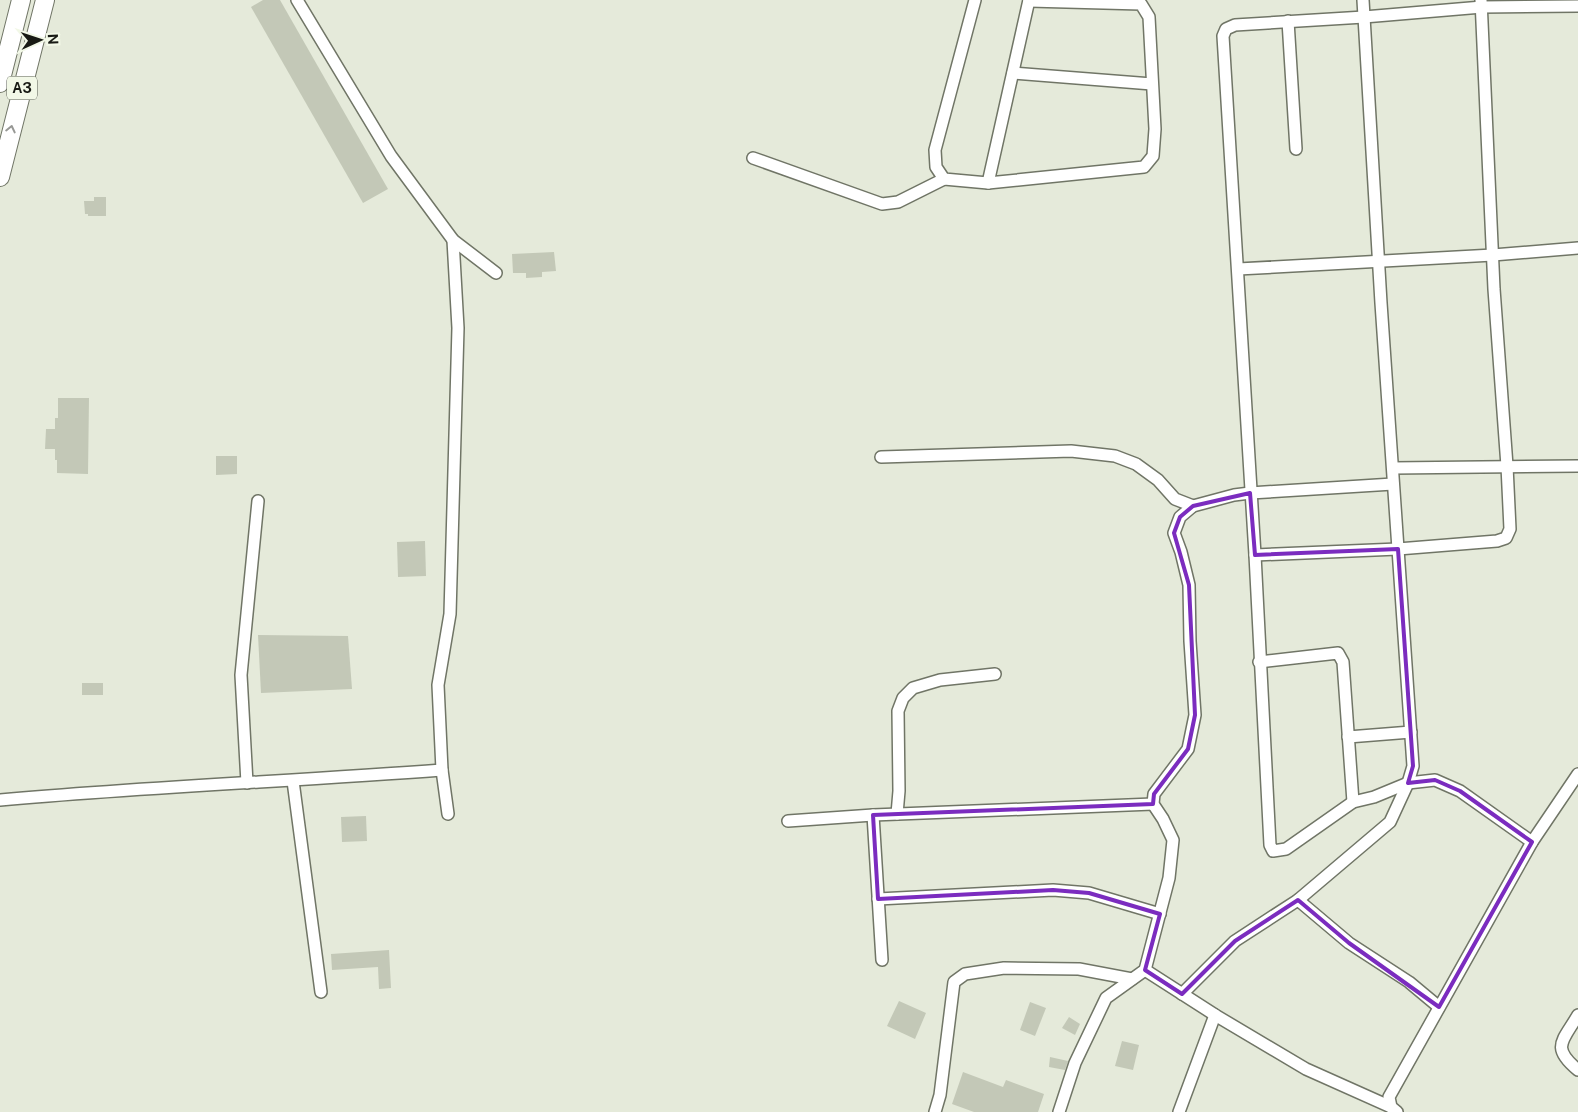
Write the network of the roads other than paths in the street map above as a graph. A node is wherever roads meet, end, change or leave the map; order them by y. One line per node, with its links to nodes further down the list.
1 (21, 0): 12 (main road, A3)
2 (45, 0): 16 (main road, A3, one-way to 2)
3 (297, 0): 19 (street)
4 (975, 0): 17 (street)
5 (1029, 0): 11 (street); 13 (street)
6 (1363, 0): 9 (street)
7 (1482, 3): 8 (street); 9 (street); 21 (street)
8 (1578, 6)
9 (1364, 17): 10 (street); 22 (street)
10 (1288, 21): 14 (street); 23 (street)
11 (1013, 73): 13 (street); 18 (street)
12 (0, 83)
13 (1152, 84): 18 (street)
14 (1296, 149)
15 (753, 158): 17 (street)
16 (0, 176)
17 (944, 179): 18 (street)
18 (988, 183)
19 (454, 240): 24 (street); 39 (street)
20 (1578, 248): 21 (street)
21 (1493, 255): 22 (street); 26 (street)
22 (1378, 261): 23 (street); 28 (street)
23 (1238, 269): 30 (street)
24 (496, 273)
25 (881, 457): 32 (street)
26 (1507, 466): 27 (street); 28 (street); 33 (street)
27 (1578, 466)
28 (1392, 468): 29 (street)
29 (1393, 484): 30 (street); 33 (street)
30 (1250, 493): 32 (street); 34 (street)
31 (258, 501): 42 (street)
32 (1193, 506): 46 (street)
33 (1398, 549): 34 (street); 37 (street)
34 (1255, 556): 35 (street)
35 (1259, 662): 38 (street); 45 (street)
36 (995, 674): 48 (street)
37 (1411, 732): 38 (street); 43 (street)
38 (1348, 737): 45 (street)
39 (442, 770): 41 (street); 47 (street)
40 (1578, 774): 51 (street)
41 (293, 781): 42 (street); 58 (street)
42 (247, 783): 44 (street)
43 (1408, 783): 45 (street); 51 (street); 53 (street)
44 (0, 800)
45 (1353, 802)
46 (1153, 804): 48 (street); 54 (street)
47 (448, 814)
48 (898, 814): 49 (street)
49 (873, 815): 50 (street); 52 (street)
50 (788, 821)
51 (1532, 842): 60 (street)
52 (878, 899): 54 (street); 55 (street)
53 (1298, 900): 59 (street); 60 (street)
54 (1160, 914): 56 (street)
55 (882, 960)
56 (1145, 970): 57 (street); 59 (street)
57 (1132, 979): 65 (street); 66 (street)
58 (322, 992)
59 (1182, 994): 61 (street)
60 (1439, 1007): 64 (street)
61 (1215, 1015): 64 (street); 67 (street)
62 (1578, 1015): 63 (street)
63 (1578, 1070)
64 (1394, 1109)
65 (935, 1112)
66 (1059, 1112)
67 (1180, 1112)

